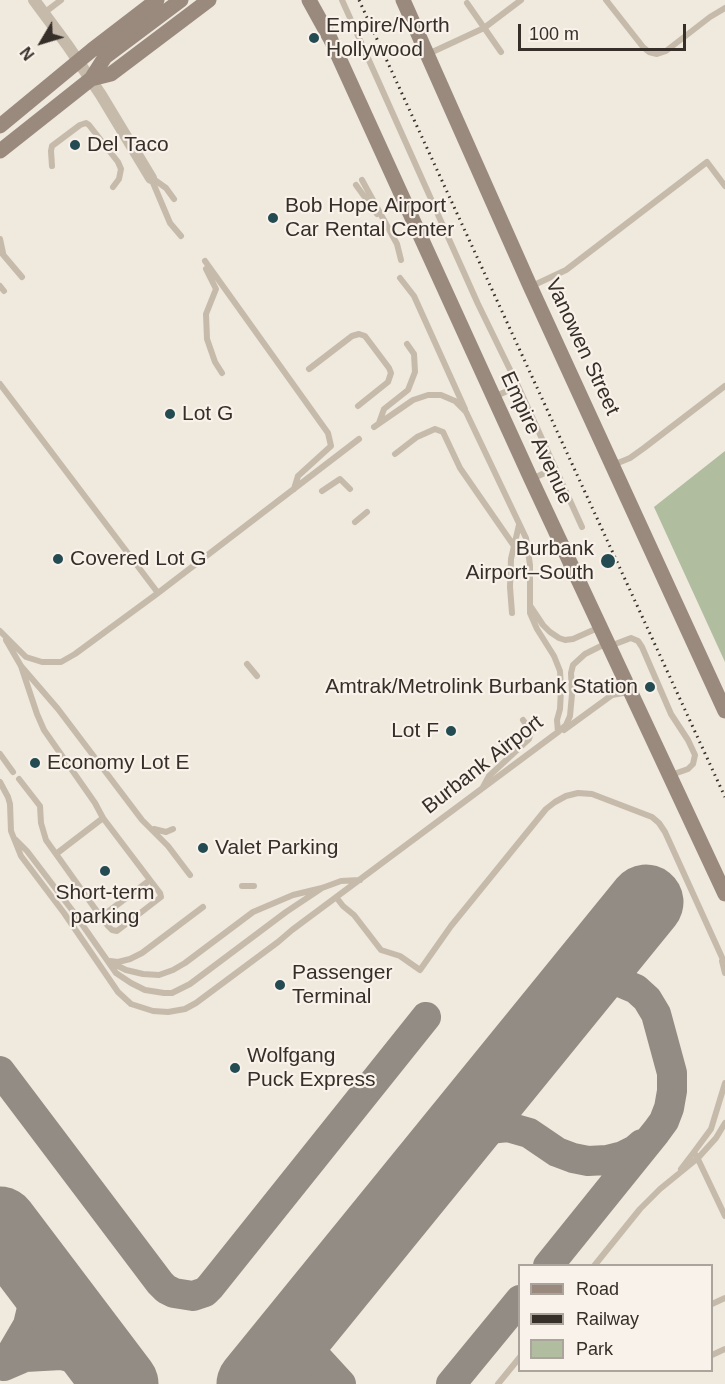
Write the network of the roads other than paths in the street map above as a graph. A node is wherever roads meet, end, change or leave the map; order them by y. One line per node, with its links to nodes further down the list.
1 (34, 0): 13 (street)
2 (61, 0): 13 (lane)
3 (156, 0): 17 (main road)
4 (181, 0): 18 (main road)
5 (209, 0): 18 (main road)
6 (309, 0): 42 (main road, Empire Avenue)
7 (342, 0): 40 (lane)
8 (403, 0): 16 (main road, Vanowen Street)
9 (520, 0): 14 (lane)
10 (606, 0): 12 (lane)
11 (466, 3): 14 (lane)
12 (725, 8)
13 (44, 14): 17 (street)
14 (484, 28): 15 (lane); 16 (lane)
15 (501, 52)
16 (427, 55): 35 (main road, Vanowen Street)
17 (78, 62): 18 (street); 19 (main road)
18 (91, 79): 20 (main road); 22 (street)
19 (0, 126)
20 (0, 151)
21 (52, 165): 26 (lane)
22 (151, 178): 27 (lane); 29 (lane)
23 (362, 180): 28 (lane)
24 (356, 185): 28 (lane)
25 (725, 186): 35 (lane)
26 (113, 187)
27 (174, 199)
28 (390, 231): 32 (lane)
29 (182, 235)
30 (0, 239): 31 (lane)
31 (2, 252): 33 (lane)
32 (401, 260)
33 (22, 277)
34 (402, 277): 44 (lane, Burbank Airport)
35 (530, 286): 47 (main road, Vanowen Street)
36 (407, 344): 44 (lane)
37 (309, 369): 43 (lane)
38 (222, 373): 50 (lane)
39 (0, 384): 58 (lane)
40 (518, 386): 42 (lane); 48 (lane)
41 (725, 386): 47 (lane)
42 (494, 397): 49 (main road, Empire Avenue)
43 (358, 406)
44 (466, 412): 55 (lane, Burbank Airport)
45 (359, 440): 50 (lane)
46 (395, 454): 57 (lane)
47 (613, 466): 68 (main road, Vanowen Street)
48 (555, 468): 49 (lane); 56 (lane)
49 (531, 479): 61 (main road, Empire Avenue)
50 (293, 489): 58 (lane)
51 (350, 489): 52 (lane)
52 (322, 491)
53 (368, 512): 54 (lane)
54 (355, 522)
55 (519, 525): 57 (lane); 59 (lane, Burbank Airport)
56 (582, 527)
57 (514, 546): 60 (lane)
58 (158, 593): 62 (lane)
59 (531, 607): 61 (lane); 70 (lane, Burbank Airport)
60 (512, 613)
61 (601, 627): 63 (main road, Empire Avenue)
62 (0, 631): 65 (lane)
63 (608, 645): 67 (main road, Empire Avenue); 70 (lane); 73 (lane)
64 (247, 664): 66 (lane)
65 (21, 666): 77 (lane); 78 (lane)
66 (257, 676)
67 (630, 692): 70 (lane); 73 (main road, Empire Avenue)
68 (725, 711)
69 (523, 720): 76 (lane)
70 (558, 732): 76 (lane, Burbank Airport)
71 (0, 754): 72 (lane)
72 (13, 772)
73 (670, 776): 88 (main road, Empire Avenue)
74 (19, 779): 81 (lane)
75 (0, 782): 80 (lane, Burbank Airport)
76 (483, 788): 84 (lane, Burbank Airport)
77 (103, 818): 81 (lane); 83 (lane)
78 (150, 828): 79 (lane); 82 (lane)
79 (173, 829)
80 (13, 837): 89 (lane, Burbank Airport); 93 (lane, Burbank Airport)
81 (56, 854): 91 (lane)
82 (190, 875)
83 (150, 880): 91 (lane); 91 (lane)
84 (360, 880): 87 (lane, Burbank Airport); 89 (lane, Burbank Airport)
85 (242, 886): 86 (lane)
86 (254, 886)
87 (322, 888): 93 (lane, Burbank Airport); 93 (lane, Burbank Airport)
88 (725, 894)
89 (336, 897): 92 (lane)
90 (203, 907): 93 (lane)
91 (101, 917)
92 (721, 954): 94 (lane); 95 (lane)
93 (107, 960)
94 (725, 964)
95 (725, 973)
96 (725, 1083): 98 (lane)
97 (725, 1123): 98 (lane)
98 (696, 1155): 99 (lane); 100 (lane)
99 (725, 1216)
100 (596, 1264)
101 (518, 1358): 102 (lane)
102 (498, 1384)

